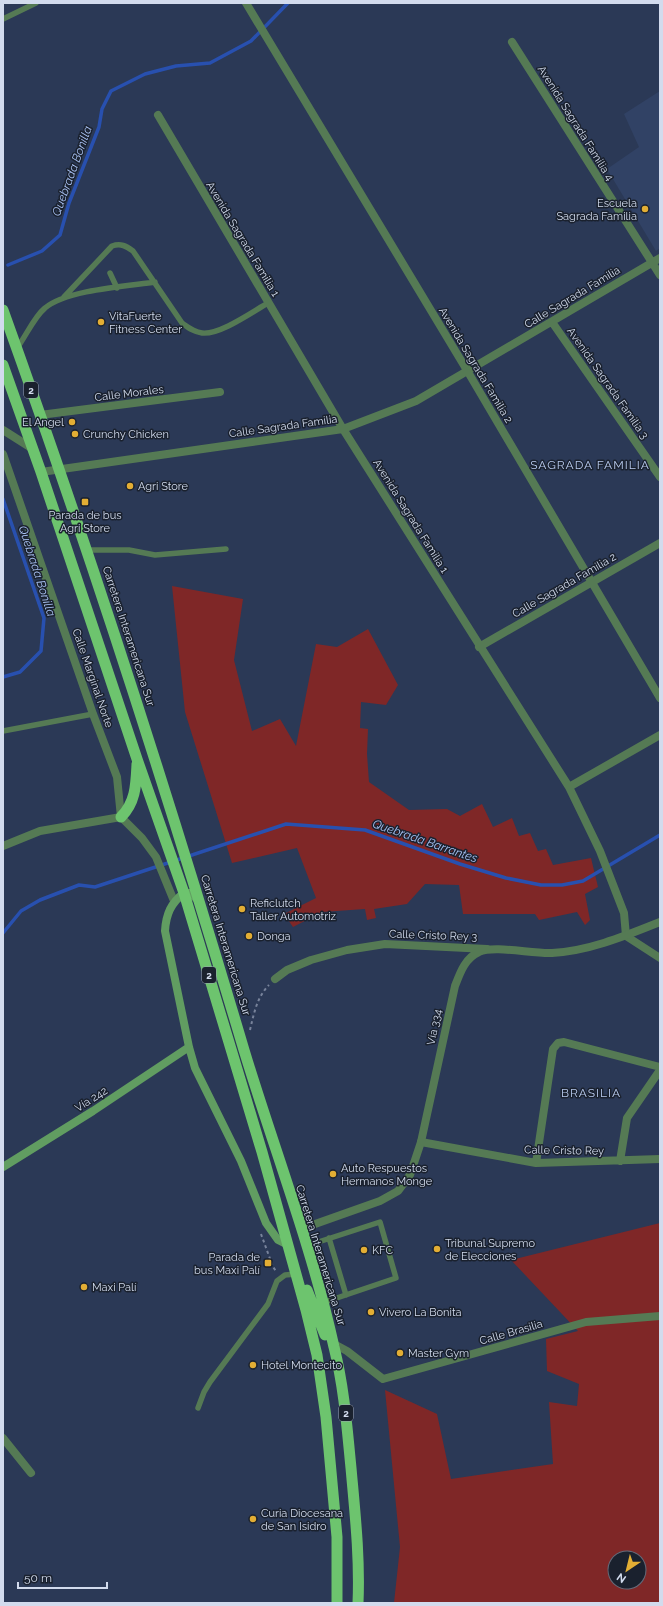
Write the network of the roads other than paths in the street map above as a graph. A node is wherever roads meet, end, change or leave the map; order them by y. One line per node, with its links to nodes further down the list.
1 (36, 3): 3 (lane)
2 (246, 3): 18 (street, Avenida Sagrada Familia 2)
3 (3, 19)
4 (512, 42): 7 (street, Avenida Sagrada Familia 4)
5 (158, 115): 13 (street, Avenida Sagrada Familia 1)
6 (660, 258): 7 (street, Calle Sagrada Familia)
7 (652, 263): 9 (street, Avenida Sagrada Familia 4); 15 (street, Calle Sagrada Familia)
8 (110, 273): 11 (lane)
9 (660, 275)
10 (155, 282): 11 (lane); 12 (lane); 13 (lane)
11 (117, 288): 12 (lane)
12 (64, 297): 16 (lane)
13 (268, 303): 21 (street, Avenida Sagrada Familia 1)
14 (3, 310): 16 (highway, Carretera Interamericana Sur / 2)
15 (552, 322): 18 (street, Calle Sagrada Familia); 27 (street, Avenida Sagrada Familia 3)
16 (17, 349): 20 (highway, Carretera Interamericana Sur / 2)
17 (3, 365): 23 (highway, 2)
18 (468, 372): 21 (street, Calle Sagrada Familia); 31 (street, Avenida Sagrada Familia 2)
19 (220, 392): 20 (street, Calle Morales)
20 (40, 415): 25 (highway, Carretera Interamericana Sur / 2)
21 (343, 429): 25 (street, Calle Sagrada Familia); 32 (street, Avenida Sagrada Familia 1)
22 (3, 430): 23 (street)
23 (33, 449): 26 (highway, 2)
24 (3, 454): 34 (street, Calle Marginal Norte)
25 (60, 471): 26 (street, Calle Sagrada Familia); 30 (highway, Carretera Interamericana Sur / 2)
26 (42, 472): 37 (highway, 2)
27 (660, 477)
28 (660, 543): 31 (street, Calle Sagrada Familia 2)
29 (226, 549): 30 (lane)
30 (87, 550): 43 (highway, Carretera Interamericana Sur / 2)
31 (591, 583): 32 (street, Calle Sagrada Familia 2); 33 (street, Avenida Sagrada Familia 2)
32 (479, 647): 38 (street, Avenida Sagrada Familia 1)
33 (660, 698)
34 (93, 714): 35 (lane); 39 (street, Calle Marginal Norte)
35 (3, 731)
36 (660, 735): 38 (street)
37 (137, 759): 39 (highway); 41 (highway, 2)
38 (569, 787): 45 (street, Avenida Sagrada Familia 1)
39 (122, 817): 40 (street); 42 (street)
40 (3, 846)
41 (184, 893): 42 (main road); 43 (main road); 56 (highway, 2)
42 (174, 901): 49 (main road)
43 (201, 903): 57 (highway, Carretera Interamericana Sur / 2)
44 (660, 922): 45 (street)
45 (626, 936): 46 (street); 47 (street)
46 (488, 949): 48 (street, Calle Cristo Rey 3); 51 (street, Vía 334)
47 (660, 958)
48 (275, 979)
49 (189, 1047): 55 (main road, Vía 242); 59 (main road)
50 (660, 1068): 53 (street); 54 (street)
51 (421, 1142): 54 (street, Calle Cristo Rey); 57 (street, Vía 334)
52 (660, 1159): 53 (street, Calle Cristo Rey)
53 (620, 1161): 54 (street, Calle Cristo Rey)
54 (536, 1162)
55 (3, 1167)
56 (270, 1179): 57 (highway); 59 (highway, 2)
57 (301, 1229): 60 (highway, Carretera Interamericana Sur / 2); 61 (highway)
58 (329, 1238): 60 (lane); 63 (lane); 63 (lane)
59 (288, 1245): 61 (highway, 2)
60 (306, 1246): 64 (highway, Carretera Interamericana Sur / 2)
61 (292, 1260): 62 (highway, 2)
62 (296, 1274): 67 (highway); 68 (lane); 71 (highway, 2)
63 (346, 1295): 64 (lane)
64 (322, 1303): 66 (highway, Carretera Interamericana Sur / 2)
65 (660, 1316): 66 (street, Calle Brasilia)
66 (334, 1344): 67 (highway, Carretera Interamericana Sur / 2)
67 (342, 1383): 72 (highway, Carretera Interamericana Sur / 2)
68 (198, 1408)
69 (3, 1438): 70 (street)
70 (31, 1473)
71 (337, 1603)
72 (358, 1603)

